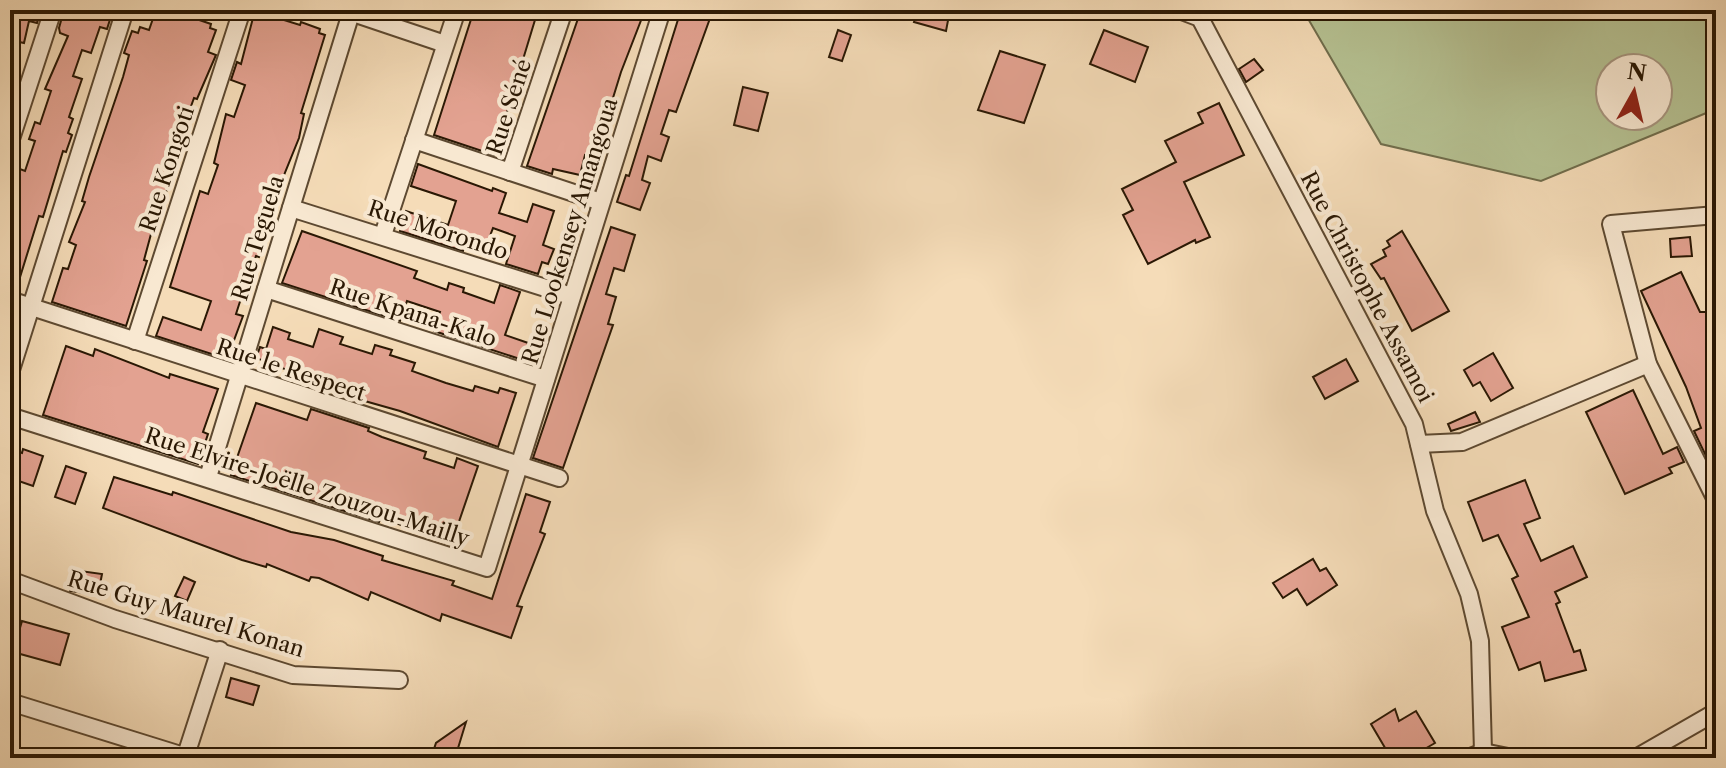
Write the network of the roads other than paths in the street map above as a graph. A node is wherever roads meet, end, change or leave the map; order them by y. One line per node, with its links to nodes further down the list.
1 (53, 10): 11 (street)
2 (125, 10): 20 (street)
3 (242, 10): 21 (street, Rue Kongoti)
4 (457, 10): 9 (street)
5 (564, 10): 12 (street, Rue Séné)
6 (662, 10): 13 (street, Rue Lookensey Amangoua)
7 (1179, 10): 27 (street, Rue Christophe Assamoi)
8 (347, 11): 9 (street); 14 (street, Rue Teguela)
9 (445, 44): 10 (street)
10 (414, 140): 12 (street); 16 (street)
11 (10, 142)
12 (510, 172): 13 (street)
13 (601, 202): 18 (street, Rue Lookensey Amangoua)
14 (291, 208): 16 (street, Rue Morondo); 17 (street, Rue Teguela)
15 (1716, 215): 22 (street)
16 (383, 235): 18 (street, Rue Morondo)
17 (266, 289): 24 (street, Rue Teguela); 25 (street, Rue Kpana-Kalo)
18 (571, 296): 25 (street, Rue Lookensey Amangoua)
19 (10, 300): 20 (street, Rue le Respect)
20 (30, 307): 21 (street, Rue le Respect); 23 (street)
21 (135, 341): 24 (street, Rue le Respect)
22 (1648, 364): 27 (street); 31 (street)
23 (10, 373)
24 (239, 375): 28 (street, Rue le Respect); 29 (street, Rue Teguela)
25 (546, 379): 28 (street, Rue Lookensey Amangoua)
26 (10, 416): 29 (street, Rue Elvire-Joëlle Zouzou-Mailly)
27 (1419, 444): 37 (street, Rue Christophe Assamoi)
28 (519, 464): 29 (street, Rue Elvire-Joëlle Zouzou-Mailly); 30 (street, Rue le Respect)
29 (208, 477)
30 (559, 478)
31 (1716, 500)
32 (10, 580): 33 (street, Rue Guy Maurel Konan)
33 (220, 650): 34 (street, Rue Guy Maurel Konan); 38 (street)
34 (399, 680)
35 (10, 702): 38 (street)
36 (1716, 712): 40 (street)
37 (1476, 755): 39 (street)
38 (187, 758)
39 (1513, 758)
40 (1636, 758)

